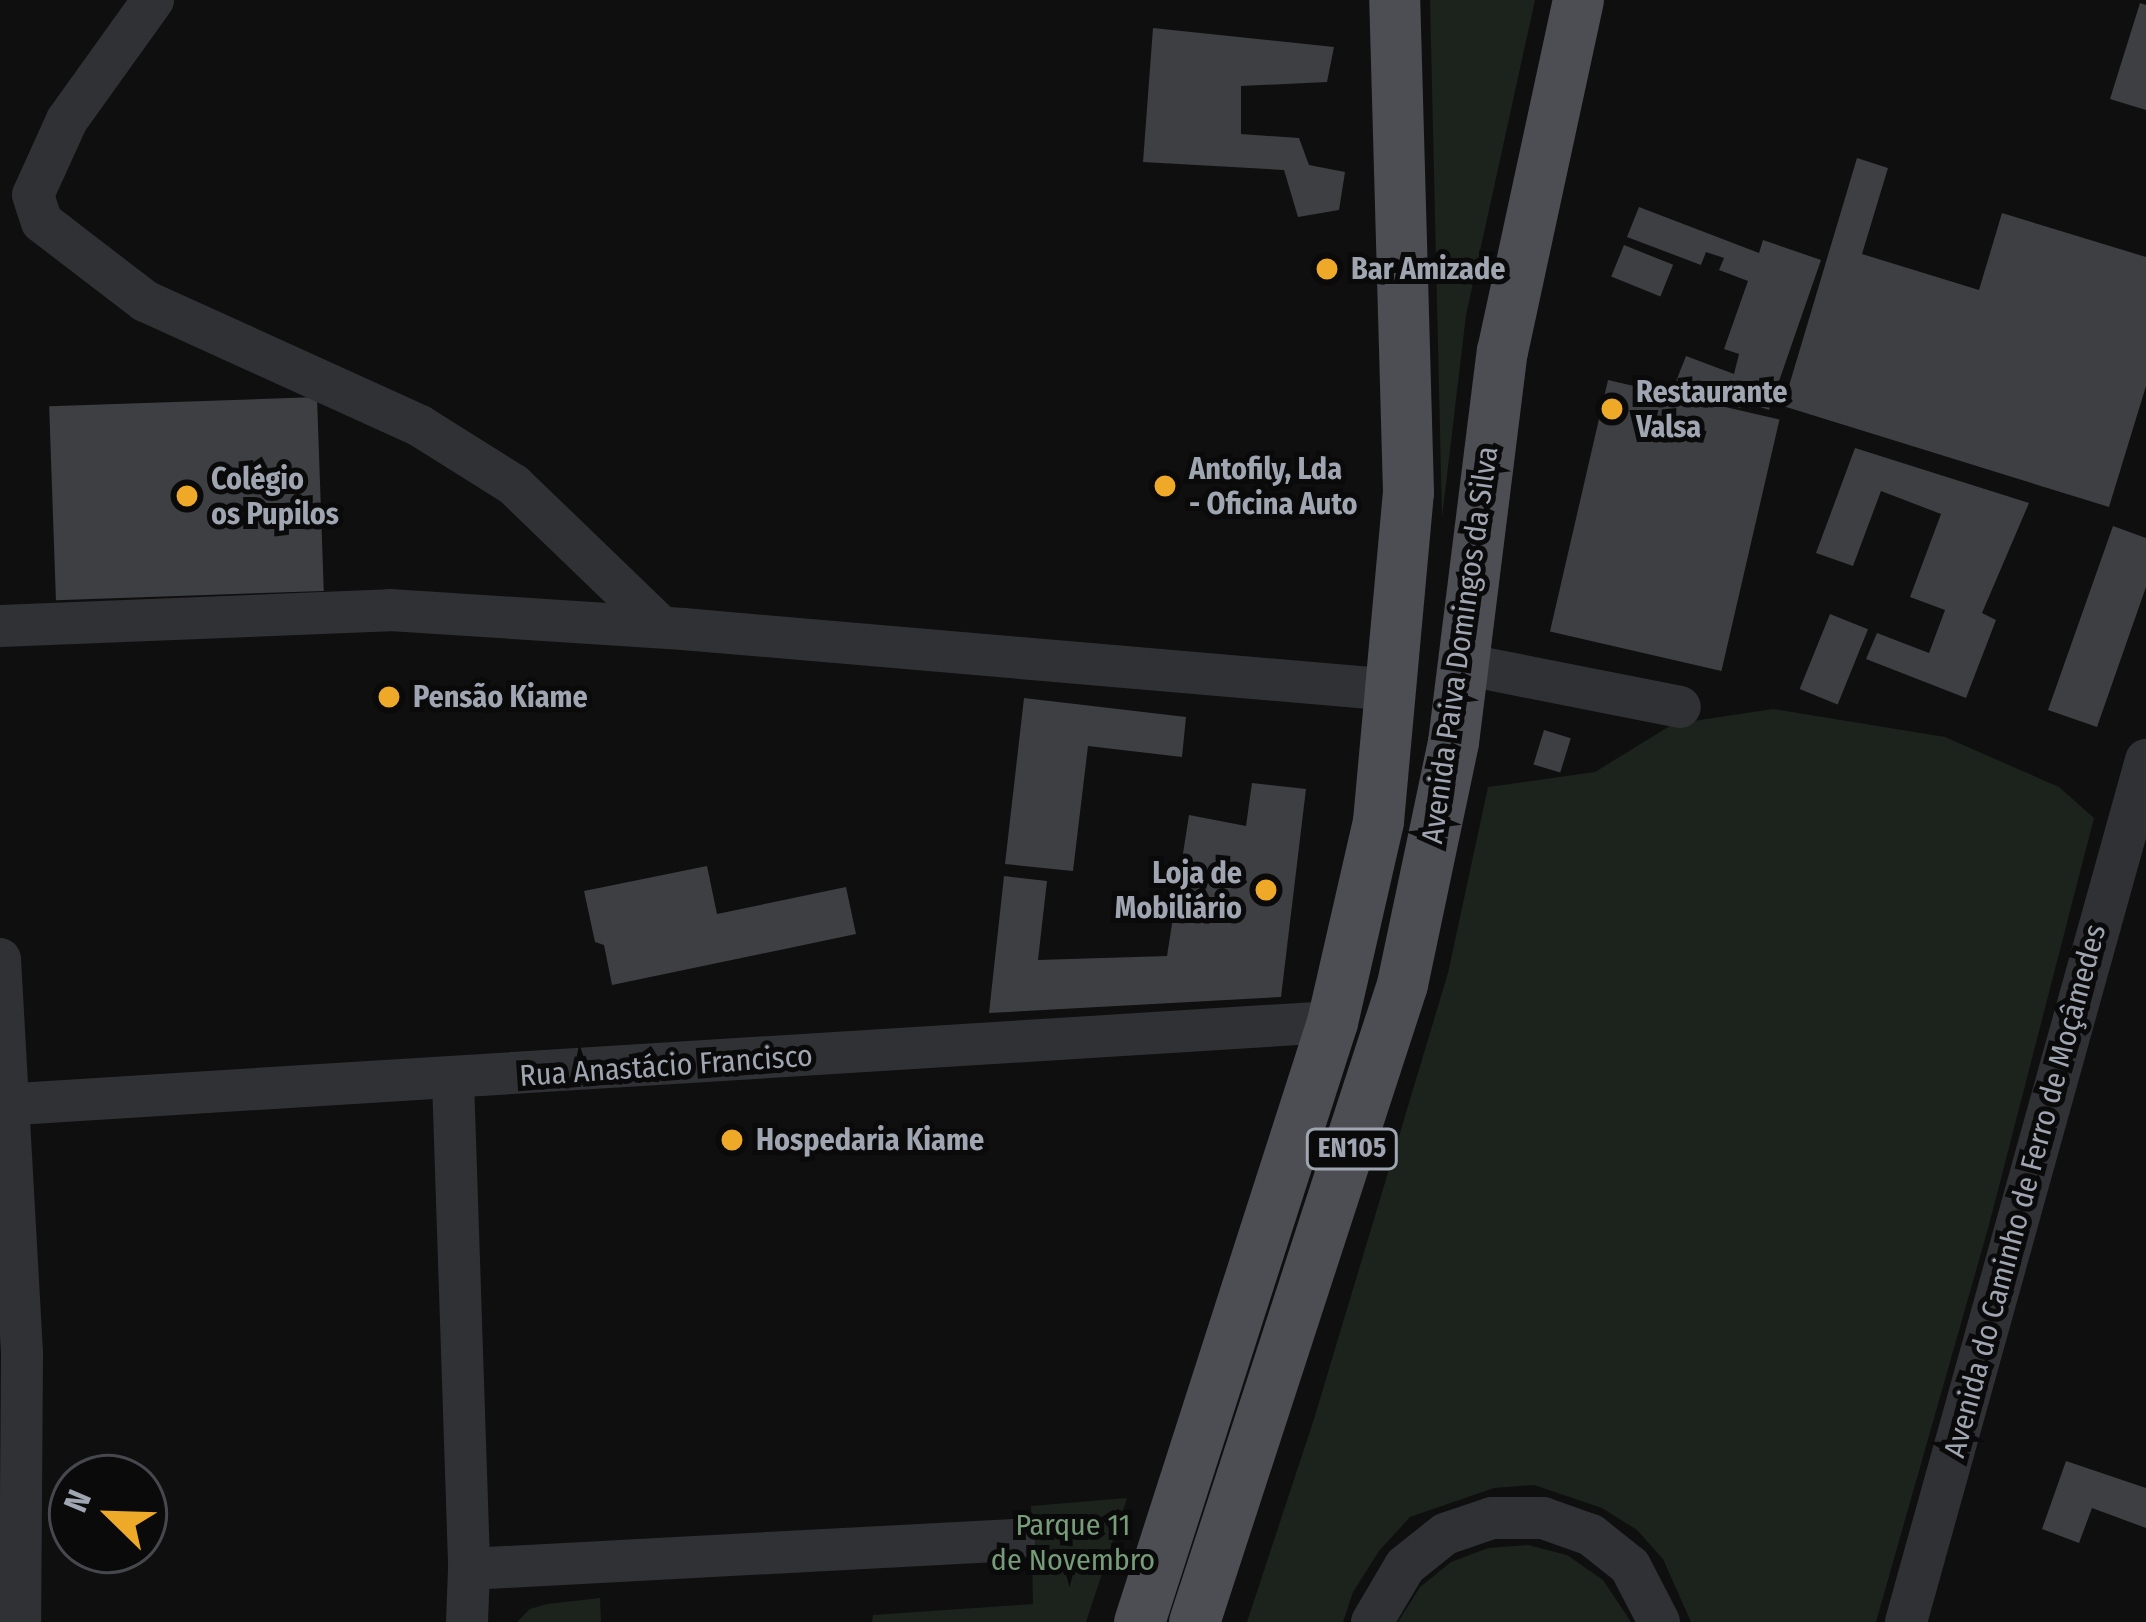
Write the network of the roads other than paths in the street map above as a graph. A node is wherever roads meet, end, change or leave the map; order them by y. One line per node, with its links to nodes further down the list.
1 (153, 0): 5 (street)
2 (1394, 0): 7 (main road, Avenida Paiva Domingos da Silva / EN105)
3 (1578, 0): 6 (main road, Avenida Paiva Domingos da Silva / EN105)
4 (0, 626): 5 (street)
5 (661, 627): 7 (street)
6 (1463, 664): 8 (street); 19 (main road, Avenida Paiva Domingos da Silva / EN105)
7 (1393, 690): 11 (main road, Avenida Paiva Domingos da Silva / EN105)
8 (1680, 707)
9 (2146, 760): 22 (street, Avenida do Caminho de Ferro de Moçâmedes)
10 (0, 959): 13 (street)
11 (1332, 1022): 12 (street, Rua Anastácio Francisco); 18 (main road, Avenida Paiva Domingos da Silva / EN105)
12 (452, 1080): 13 (street, Rua Anastácio Francisco); 15 (street)
13 (6, 1105): 16 (street)
14 (1014, 1540): 15 (street)
15 (469, 1569): 17 (street)
16 (20, 1622)
17 (467, 1622)
18 (1139, 1622)
19 (1194, 1622)
20 (1372, 1622): 21 (street)
21 (1659, 1622)
22 (1906, 1622)

